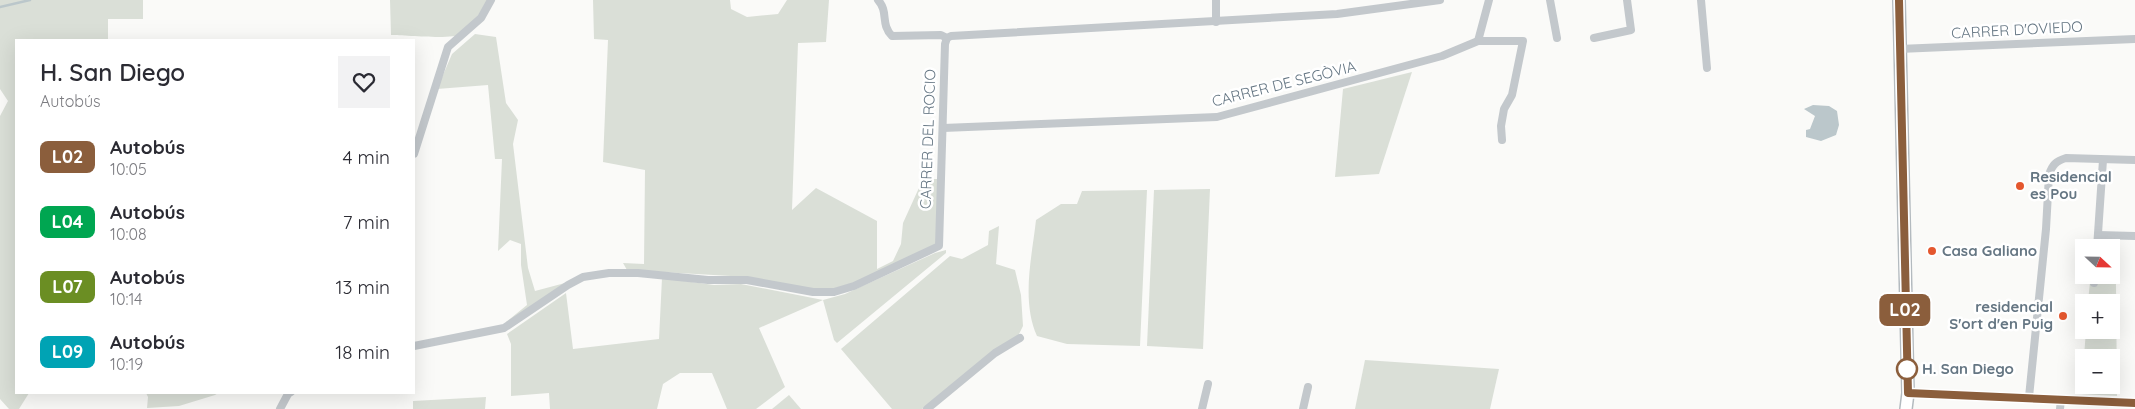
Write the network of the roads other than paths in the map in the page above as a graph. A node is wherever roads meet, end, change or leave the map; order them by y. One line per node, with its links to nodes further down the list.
1 (491, 0): 20 (street)
2 (878, 0): 11 (street)
3 (1216, 0): 10 (street)
4 (1440, 0): 10 (street)
5 (1489, 0): 15 (street)
6 (1550, 0): 12 (street)
7 (1627, 0): 13 (street)
8 (1701, 0): 17 (street)
9 (1899, 0): 16 (street)
10 (1216, 22): 11 (street)
11 (949, 37): 18 (street, CARRER DEL ROCIO)
12 (1557, 38)
13 (1594, 38)
14 (2135, 39): 16 (street, CARRER D'OVIEDO)
15 (1478, 41): 18 (street, CARRER DE SEGÒVIA); 19 (street, CARRER DE SEGÒVIA)
16 (1899, 49): 30 (street)
17 (1707, 68)
18 (944, 128): 27 (street, CARRER DEL ROCIO)
19 (1502, 140)
20 (415, 151)
21 (2103, 160): 22 (street); 23 (street); 32 (street)
22 (2135, 160)
23 (2098, 235): 24 (street); 25 (street)
24 (2135, 236)
25 (2098, 239)
26 (1020, 338): 36 (street)
27 (415, 346)
28 (1208, 384): 37 (street)
29 (1308, 387): 38 (street)
30 (1908, 393): 32 (street); 39 (street)
31 (288, 394): 35 (street)
32 (2029, 398): 33 (street)
33 (2061, 399): 34 (street); 40 (street)
34 (2135, 403)
35 (280, 409)
36 (927, 409)
37 (1202, 409)
38 (1303, 409)
39 (1906, 409)
40 (2060, 409)

